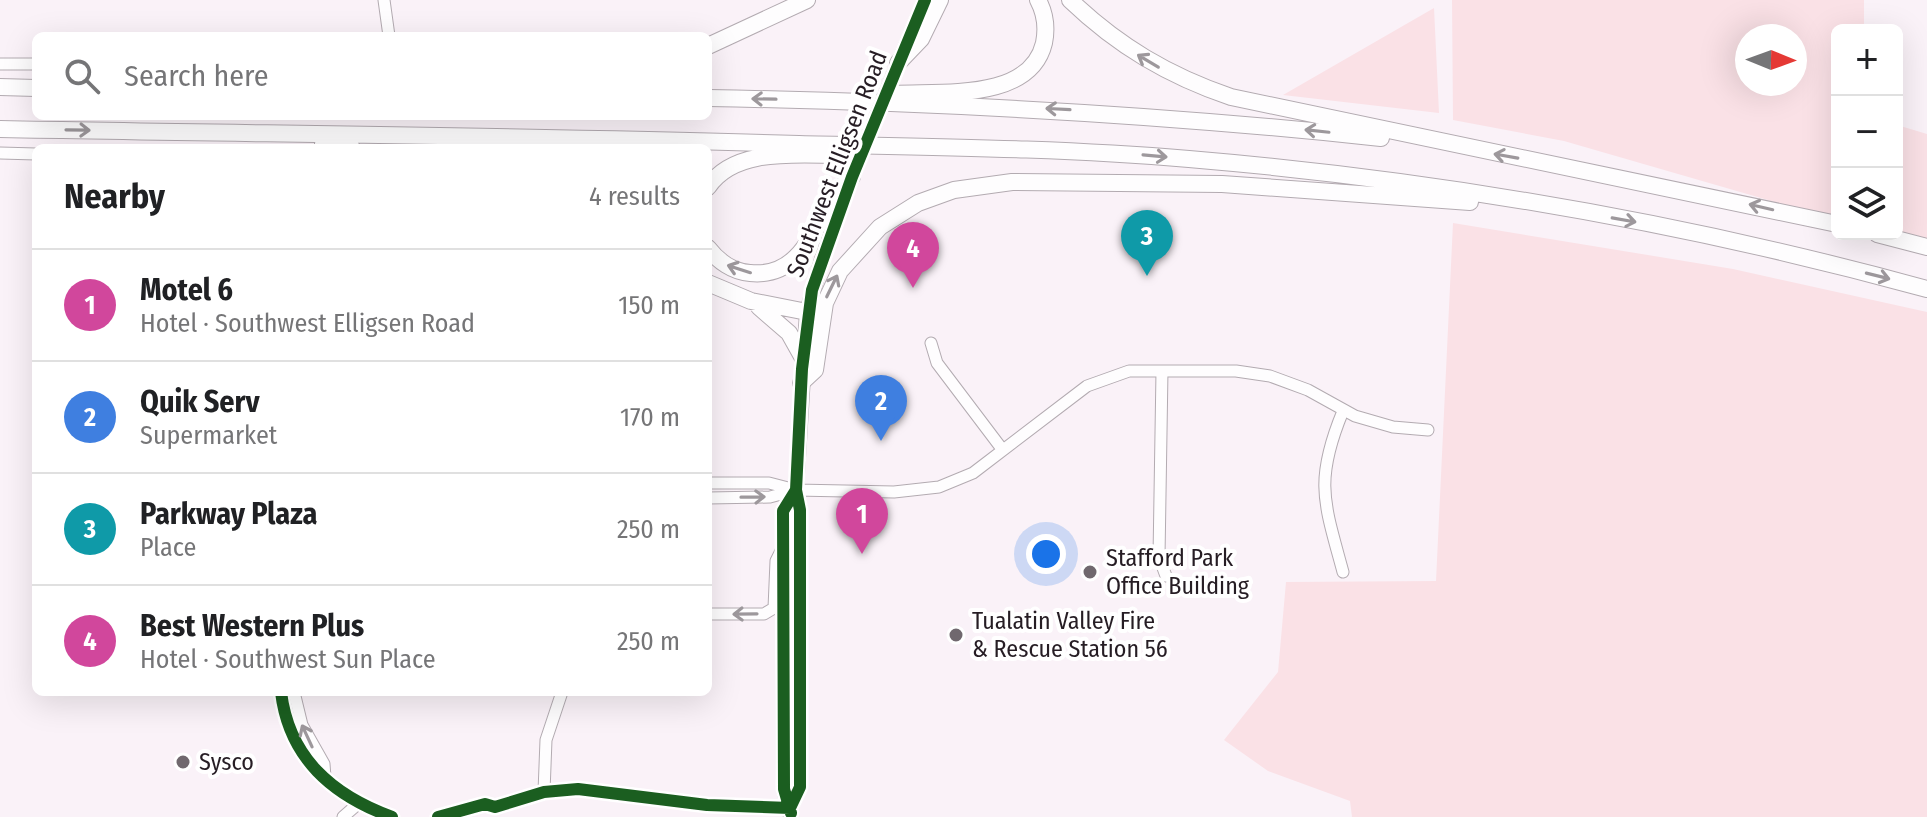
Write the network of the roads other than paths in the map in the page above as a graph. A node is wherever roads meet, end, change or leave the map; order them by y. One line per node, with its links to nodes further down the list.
1 (384, 0): 7 (street)
2 (807, 0): 8 (highway)
3 (925, 0): 11 (main road, Southwest Elligsen Road)
4 (940, 0): 11 (highway)
5 (1038, 0): 15 (highway)
6 (1070, 0): 19 (highway, one-way to 6)
7 (388, 32)
8 (712, 44)
9 (0, 64): 10 (street)
10 (32, 64)
11 (897, 67): 23 (main road, Southwest Elligsen Road, bridge)
12 (0, 87): 13 (highway)
13 (32, 88)
14 (712, 98): 15 (highway, one-way to 14)
15 (820, 100): 19 (highway, one-way to 15)
16 (0, 129): 17 (highway, one-way to 17)
17 (259, 134): 18 (highway); 20 (highway)
18 (325, 144)
19 (1450, 146): 26 (highway, one-way to 19)
20 (965, 148): 24 (highway); 25 (highway, one-way to 25)
21 (0, 153): 22 (street)
22 (32, 154)
23 (852, 177): 29 (highway, one-way to 29); 33 (main road, Southwest Elligsen Road)
24 (712, 183)
25 (1547, 207): 31 (highway, one-way to 31); 37 (highway, one-way to 25)
26 (1831, 223)
27 (1900, 240): 28 (highway)
28 (1927, 247)
29 (712, 251)
30 (712, 285): 32 (highway)
31 (1927, 289)
32 (751, 301): 33 (highway); 35 (highway)
33 (807, 312): 35 (main road, Southwest Elligsen Road)
34 (931, 343): 40 (street)
35 (803, 358): 37 (main road, Southwest Elligsen Road)
36 (1162, 371): 38 (street); 40 (street); 46 (street)
37 (801, 383): 42 (main road, Southwest Elligsen Road)
38 (1343, 411): 39 (street); 45 (street)
39 (1428, 430)
40 (1002, 449): 42 (street)
41 (712, 483): 42 (street)
42 (796, 490): 43 (street, one-way to 42); 44 (main road, Southwest Elligsen Road); 55 (main road, Southwest Elligsen Road)
43 (712, 498)
44 (783, 547): 47 (street, one-way to 47); 55 (main road, Southwest Elligsen Road)
45 (1343, 572)
46 (1166, 576)
47 (712, 614)
48 (282, 696): 51 (street)
49 (295, 696): 51 (street, one-way to 49)
50 (561, 696): 52 (street)
51 (325, 777): 53 (street)
52 (544, 792): 54 (street); 55 (street)
53 (359, 803): 56 (street); 57 (street); 58 (street)
54 (492, 812): 59 (street)
55 (790, 813)
56 (343, 817)
57 (355, 817)
58 (392, 817)
59 (438, 817)

